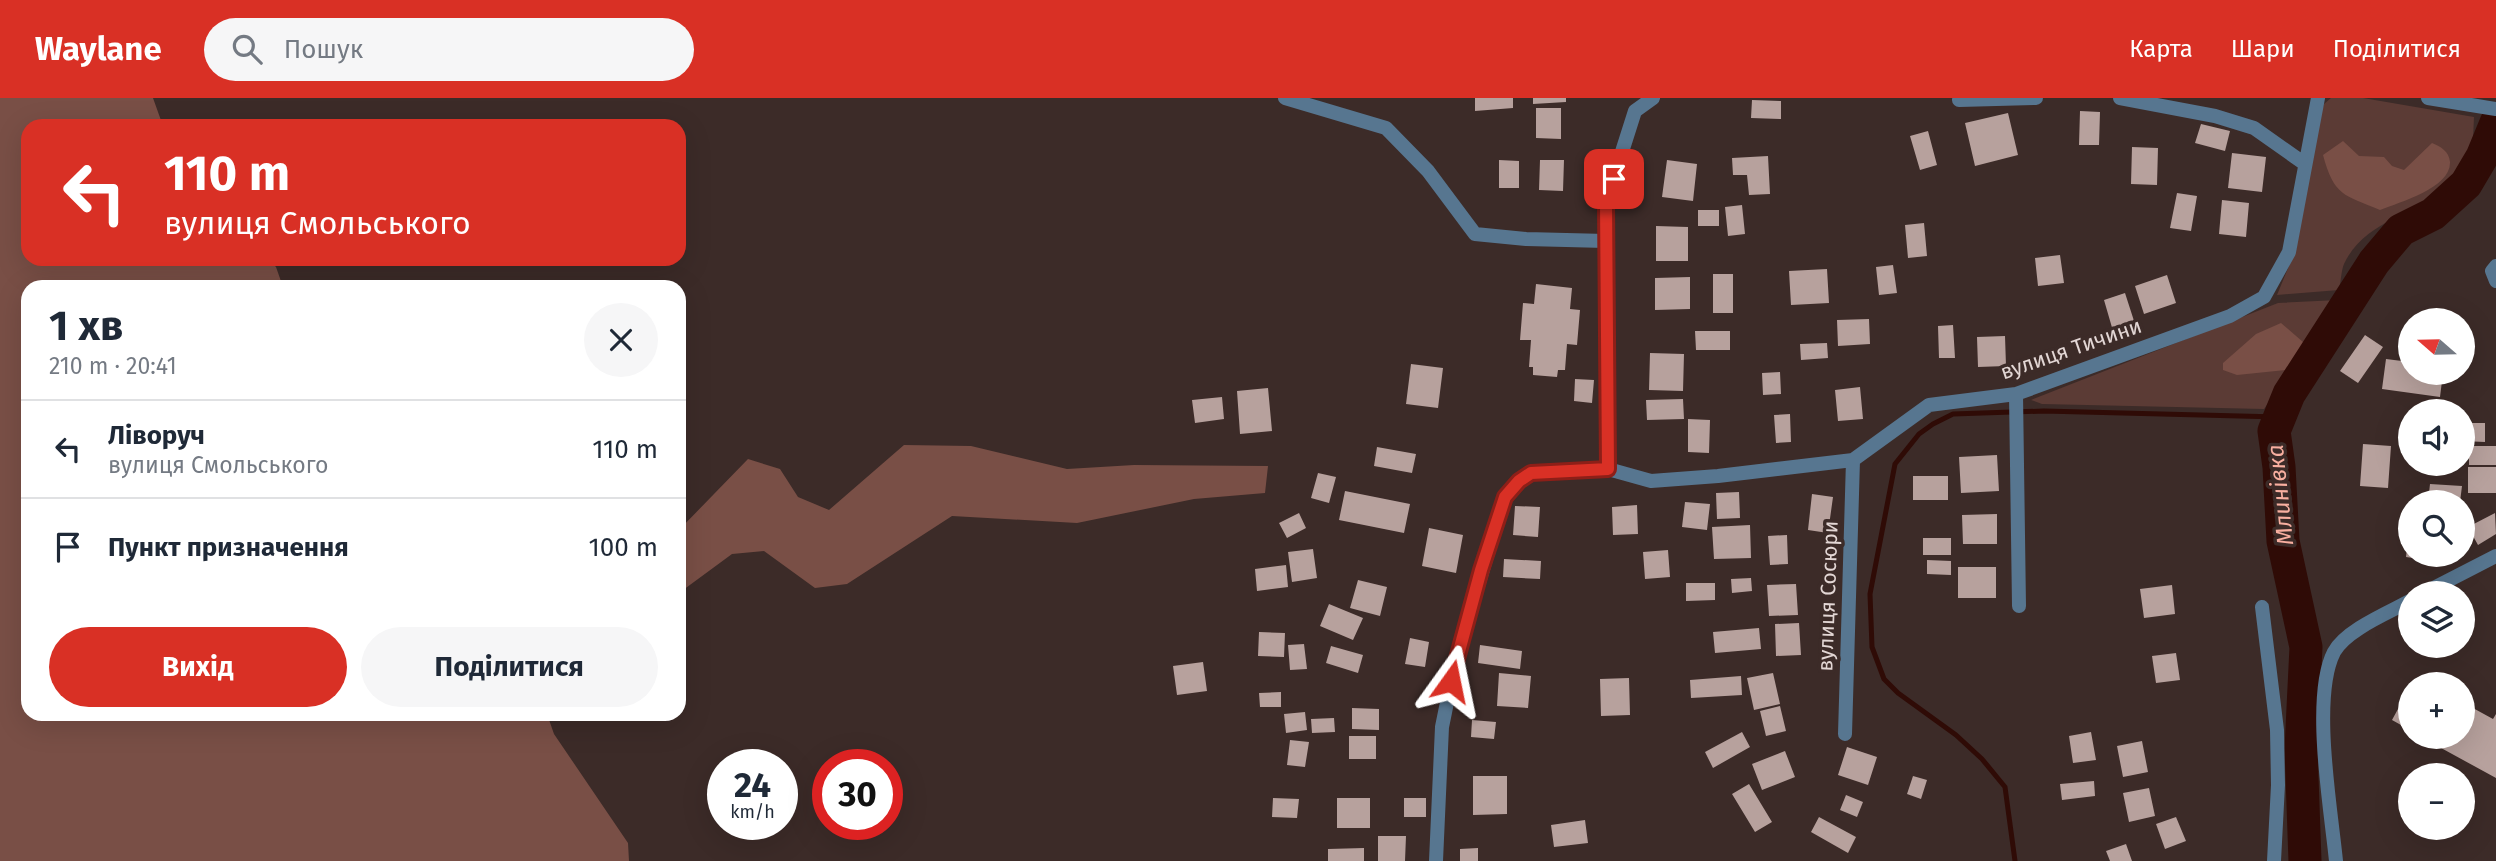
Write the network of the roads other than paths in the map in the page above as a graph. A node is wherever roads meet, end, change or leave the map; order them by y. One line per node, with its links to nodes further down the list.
1 (1285, 98): 10 (street)
2 (1653, 98): 10 (street)
3 (2036, 98): 7 (street)
4 (2120, 98): 9 (street)
5 (2318, 98): 9 (street)
6 (2428, 98): 8 (street)
7 (1959, 100)
8 (2496, 108)
9 (2305, 164): 13 (street, вулиця Тичини)
10 (1606, 241): 15 (street)
11 (2496, 265): 12 (street)
12 (2496, 281)
13 (2016, 398): 14 (street, вулиця Тичини); 18 (street)
14 (1853, 460): 15 (street, вулиця Тичини); 21 (street, вулиця Сосюри)
15 (1608, 469): 22 (street, вулиця Тичини)
16 (2496, 556): 17 (street)
17 (2447, 581)
18 (2019, 606)
19 (2262, 607): 23 (street)
20 (2398, 608): 24 (street)
21 (1845, 734)
22 (1436, 861)
23 (2274, 861)
24 (2336, 861)

